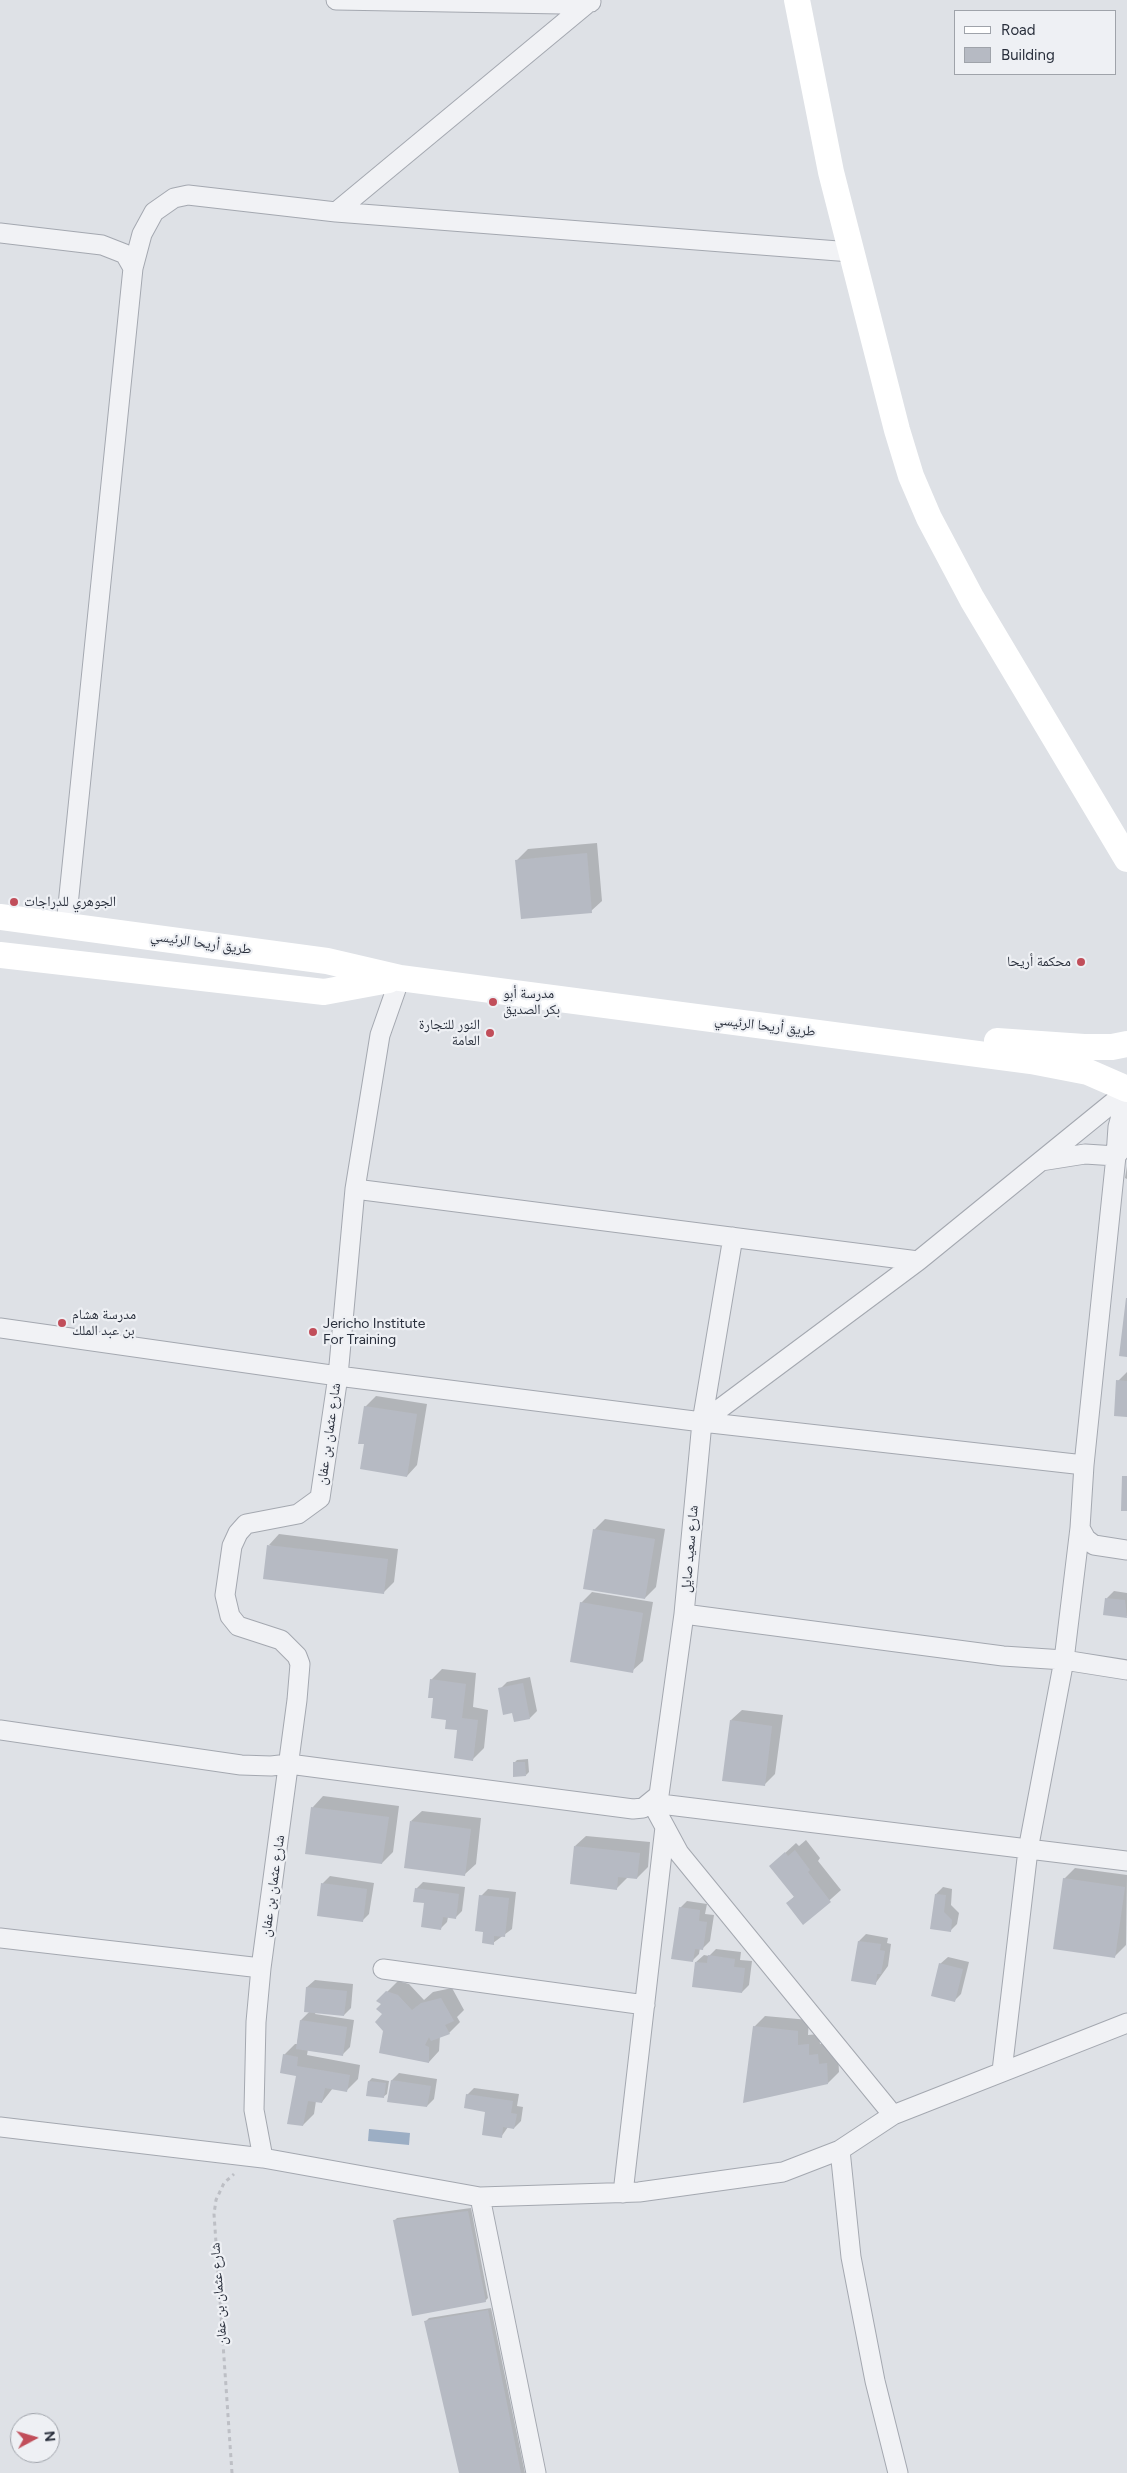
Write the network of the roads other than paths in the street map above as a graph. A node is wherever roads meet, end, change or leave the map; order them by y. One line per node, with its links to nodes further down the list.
1 (336, 0): 3 (street)
2 (797, 0): 6 (main road)
3 (591, 2): 4 (street)
4 (336, 212): 6 (street); 7 (street)
5 (0, 233): 7 (street)
6 (851, 252): 8 (main road)
7 (133, 268): 10 (street)
8 (1127, 859)
9 (0, 916): 10 (main road, طريق أريحا الرئيسي)
10 (66, 925): 12 (main road, طريق أريحا الرئيسي)
11 (0, 955): 12 (main road, طريق أريحا الرئيسي)
12 (400, 978): 13 (main road, طريق أريحا الرئيسي); 18 (street, شارع عثمان بن عفان)
13 (838, 1036): 14 (main road); 15 (main road, طريق أريحا الرئيسي)
14 (1127, 1044)
15 (1127, 1091): 16 (street); 17 (street)
16 (1122, 1149): 17 (street); 24 (street)
17 (1040, 1161): 20 (street)
18 (355, 1189): 19 (street); 22 (street, شارع عثمان بن عفان)
19 (733, 1237): 20 (street); 23 (street, شارع سعيد صايل)
20 (918, 1260): 23 (street)
21 (0, 1328): 22 (street)
22 (338, 1376): 23 (street); 31 (street, شارع عثمان بن عفان)
23 (702, 1422): 24 (street); 27 (street, شارع سعيد صايل)
24 (1084, 1465): 25 (street)
25 (1080, 1528): 26 (street); 28 (street)
26 (1127, 1550)
27 (684, 1614): 28 (street); 32 (street, شارع سعيد صايل)
28 (1064, 1660): 29 (street); 34 (street)
29 (1127, 1670)
30 (0, 1730): 31 (street)
31 (288, 1764): 32 (street); 37 (street, شارع عثمان بن عفان)
32 (652, 1803): 33 (street); 34 (street)
33 (665, 1828): 39 (street); 42 (street)
34 (1028, 1850): 35 (street); 41 (street)
35 (1127, 1861)
36 (0, 1938): 37 (street)
37 (261, 1968): 45 (street, شارع عثمان بن عفان)
38 (383, 1969): 39 (street)
39 (645, 2006): 46 (street)
40 (1127, 2023): 41 (street)
41 (1002, 2071): 42 (street)
42 (893, 2115): 44 (street)
43 (0, 2127): 45 (street)
44 (840, 2150): 46 (street); 49 (street)
45 (263, 2158): 47 (street)
46 (623, 2193): 47 (street)
47 (480, 2197): 48 (street)
48 (536, 2473)
49 (898, 2473)

